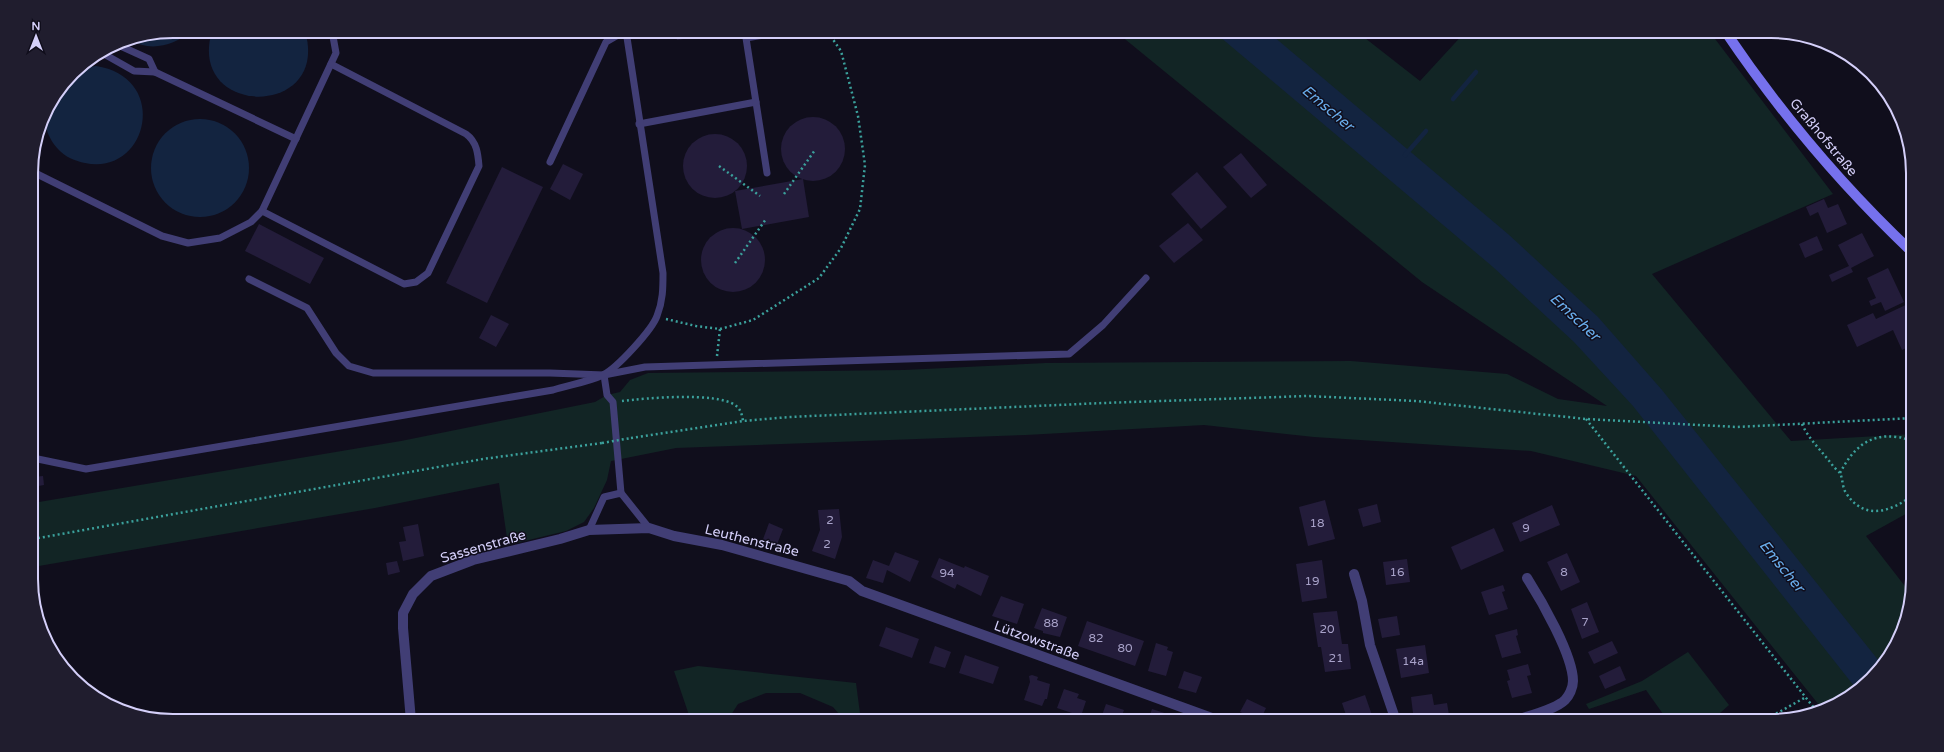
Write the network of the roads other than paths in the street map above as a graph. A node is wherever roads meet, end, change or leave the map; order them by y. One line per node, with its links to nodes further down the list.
1 (333, 38): 8 (lane)
2 (613, 38): 13 (lane)
3 (626, 38): 11 (lane)
4 (746, 38): 10 (lane)
5 (1730, 38): 17 (street, Graßhofstraße)
6 (123, 47): 9 (lane)
7 (107, 56): 9 (lane)
8 (331, 64): 12 (lane); 16 (lane)
9 (155, 72): 12 (lane)
10 (756, 102): 11 (lane); 14 (lane)
11 (639, 124): 20 (lane)
12 (296, 139): 16 (lane)
13 (550, 162)
14 (767, 173)
15 (38, 175): 16 (lane)
16 (262, 211)
17 (1906, 246)
18 (1146, 278): 20 (lane)
19 (249, 279): 20 (lane)
20 (604, 375): 21 (lane); 22 (lane)
21 (38, 459)
22 (621, 493): 23 (lane); 24 (lane)
23 (649, 528): 24 (street, Sassenstraße); 27 (street, Leuthenstraße)
24 (589, 530): 28 (street, Sassenstraße)
25 (1354, 574): 30 (street)
26 (1527, 578): 31 (street)
27 (848, 581): 29 (street, Lützowstraße)
28 (410, 714)
29 (1201, 714)
30 (1394, 714)
31 (1533, 714)

